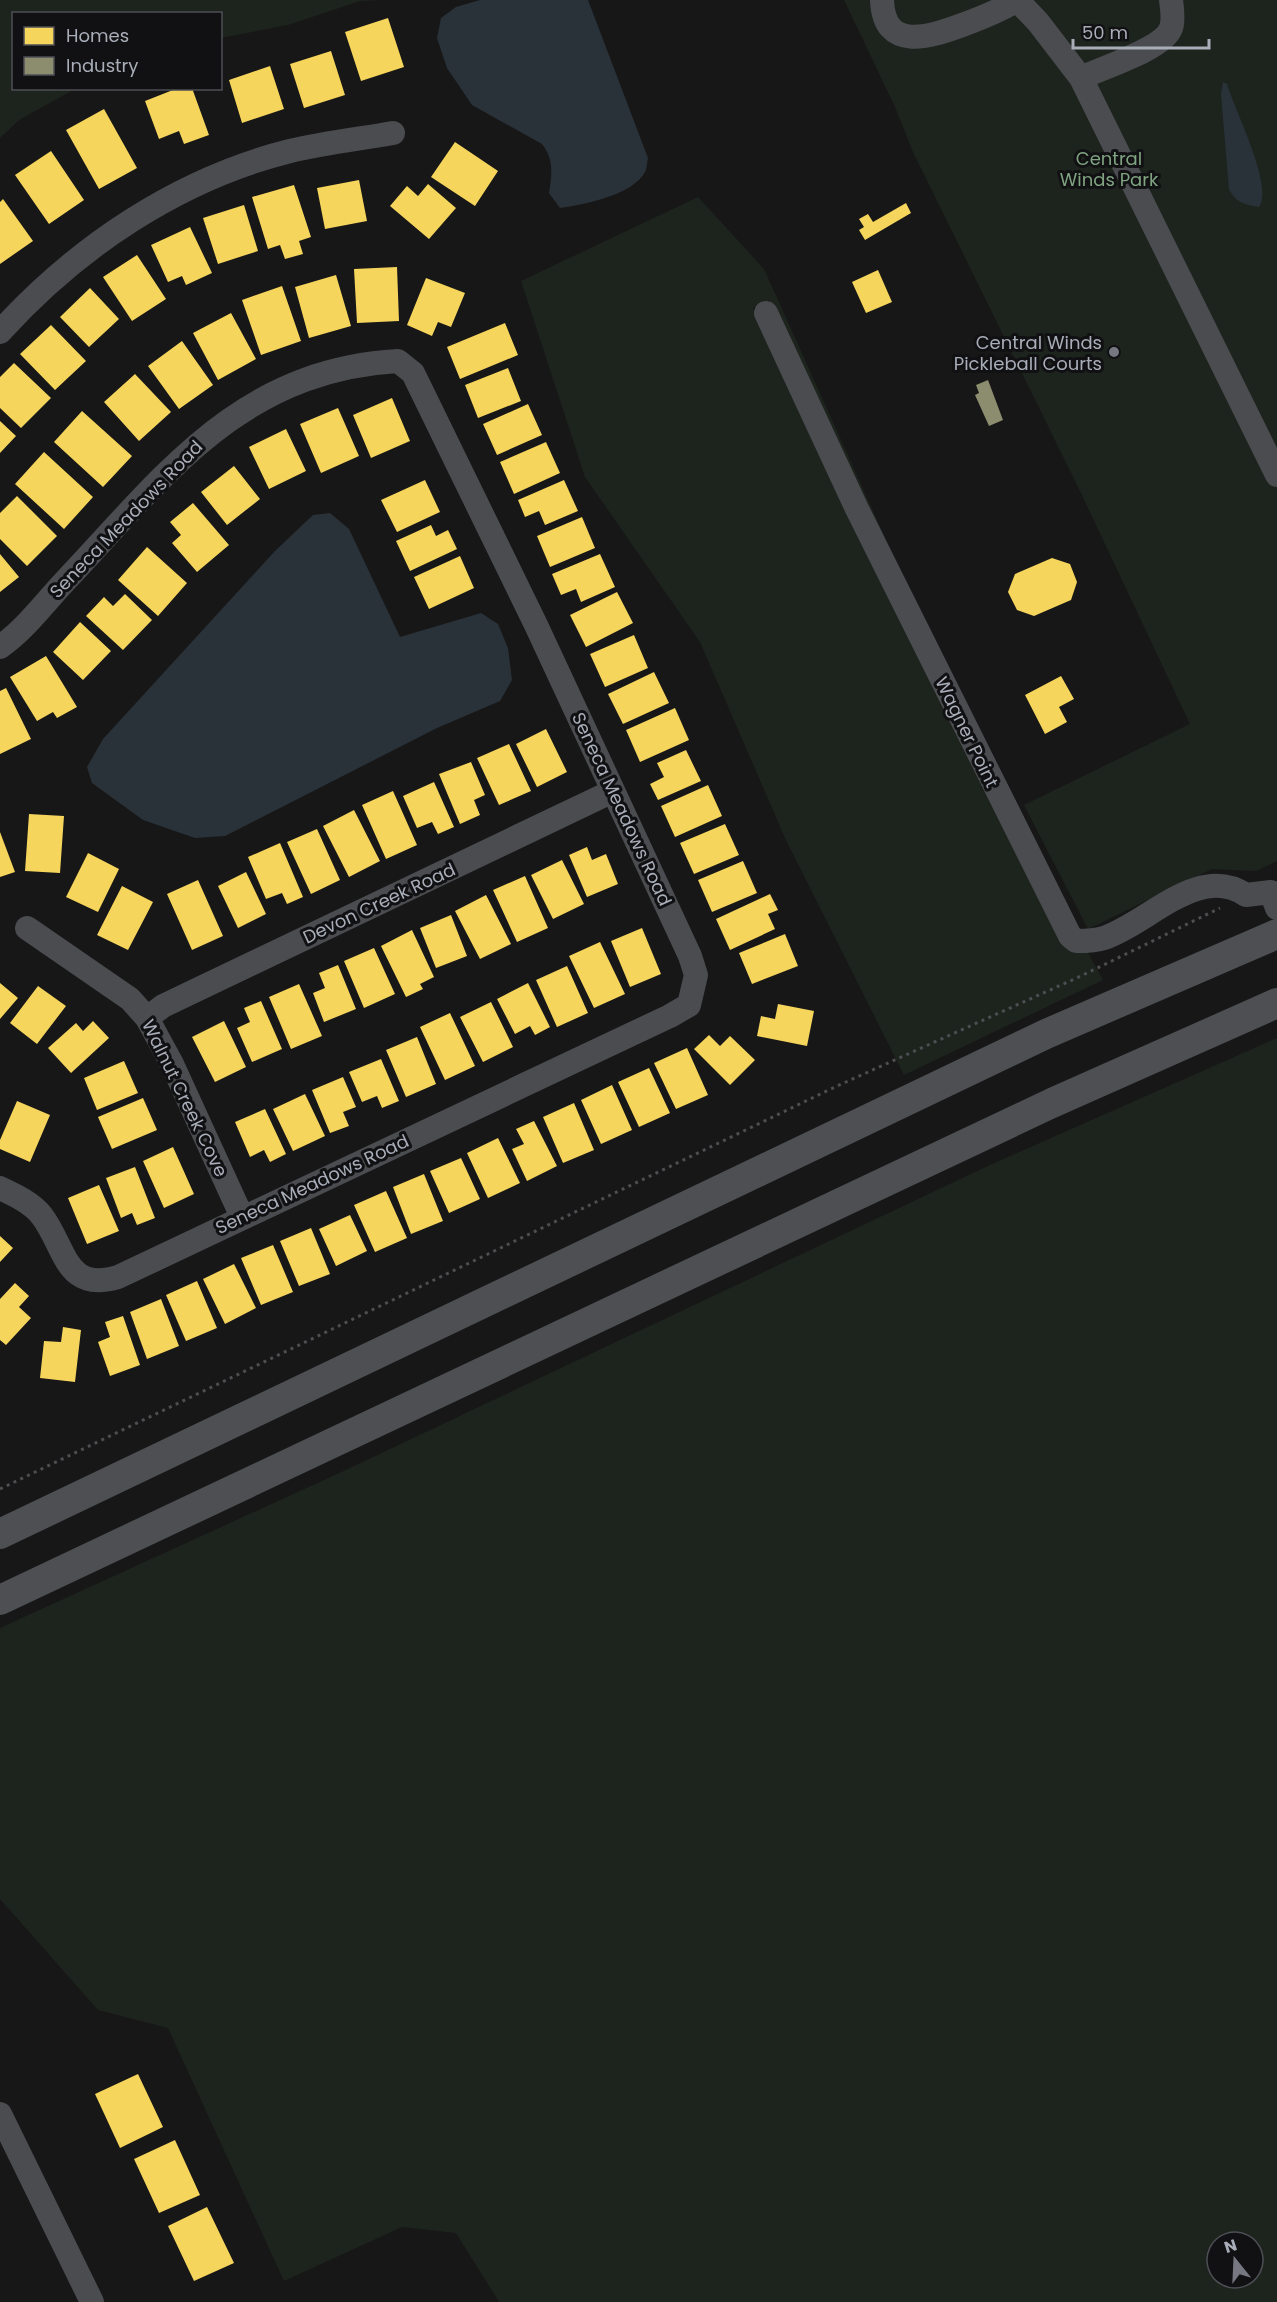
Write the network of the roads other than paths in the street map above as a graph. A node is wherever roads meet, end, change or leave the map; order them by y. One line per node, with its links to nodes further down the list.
1 (882, 0): 2 (street)
2 (1017, 0): 4 (street)
3 (1171, 0): 4 (street)
4 (1080, 78): 8 (street)
5 (393, 133): 7 (street)
6 (766, 313): 11 (street, Wagner Point)
7 (0, 332)
8 (1277, 475)
9 (0, 647): 10 (street, Seneca Meadows Road)
10 (613, 791): 15 (street, Devon Creek Road); 17 (street, Seneca Meadows Road)
11 (1277, 908)
12 (27, 928): 15 (street, Walnut Creek Cove)
13 (1277, 934): 18 (main road)
14 (1277, 1003): 19 (main road)
15 (147, 1018): 17 (street, Walnut Creek Cove)
16 (0, 1188): 17 (street, Seneca Meadows Road)
17 (242, 1217)
18 (2, 1527)
19 (0, 1600)
20 (0, 2114): 21 (street)
21 (92, 2302)

